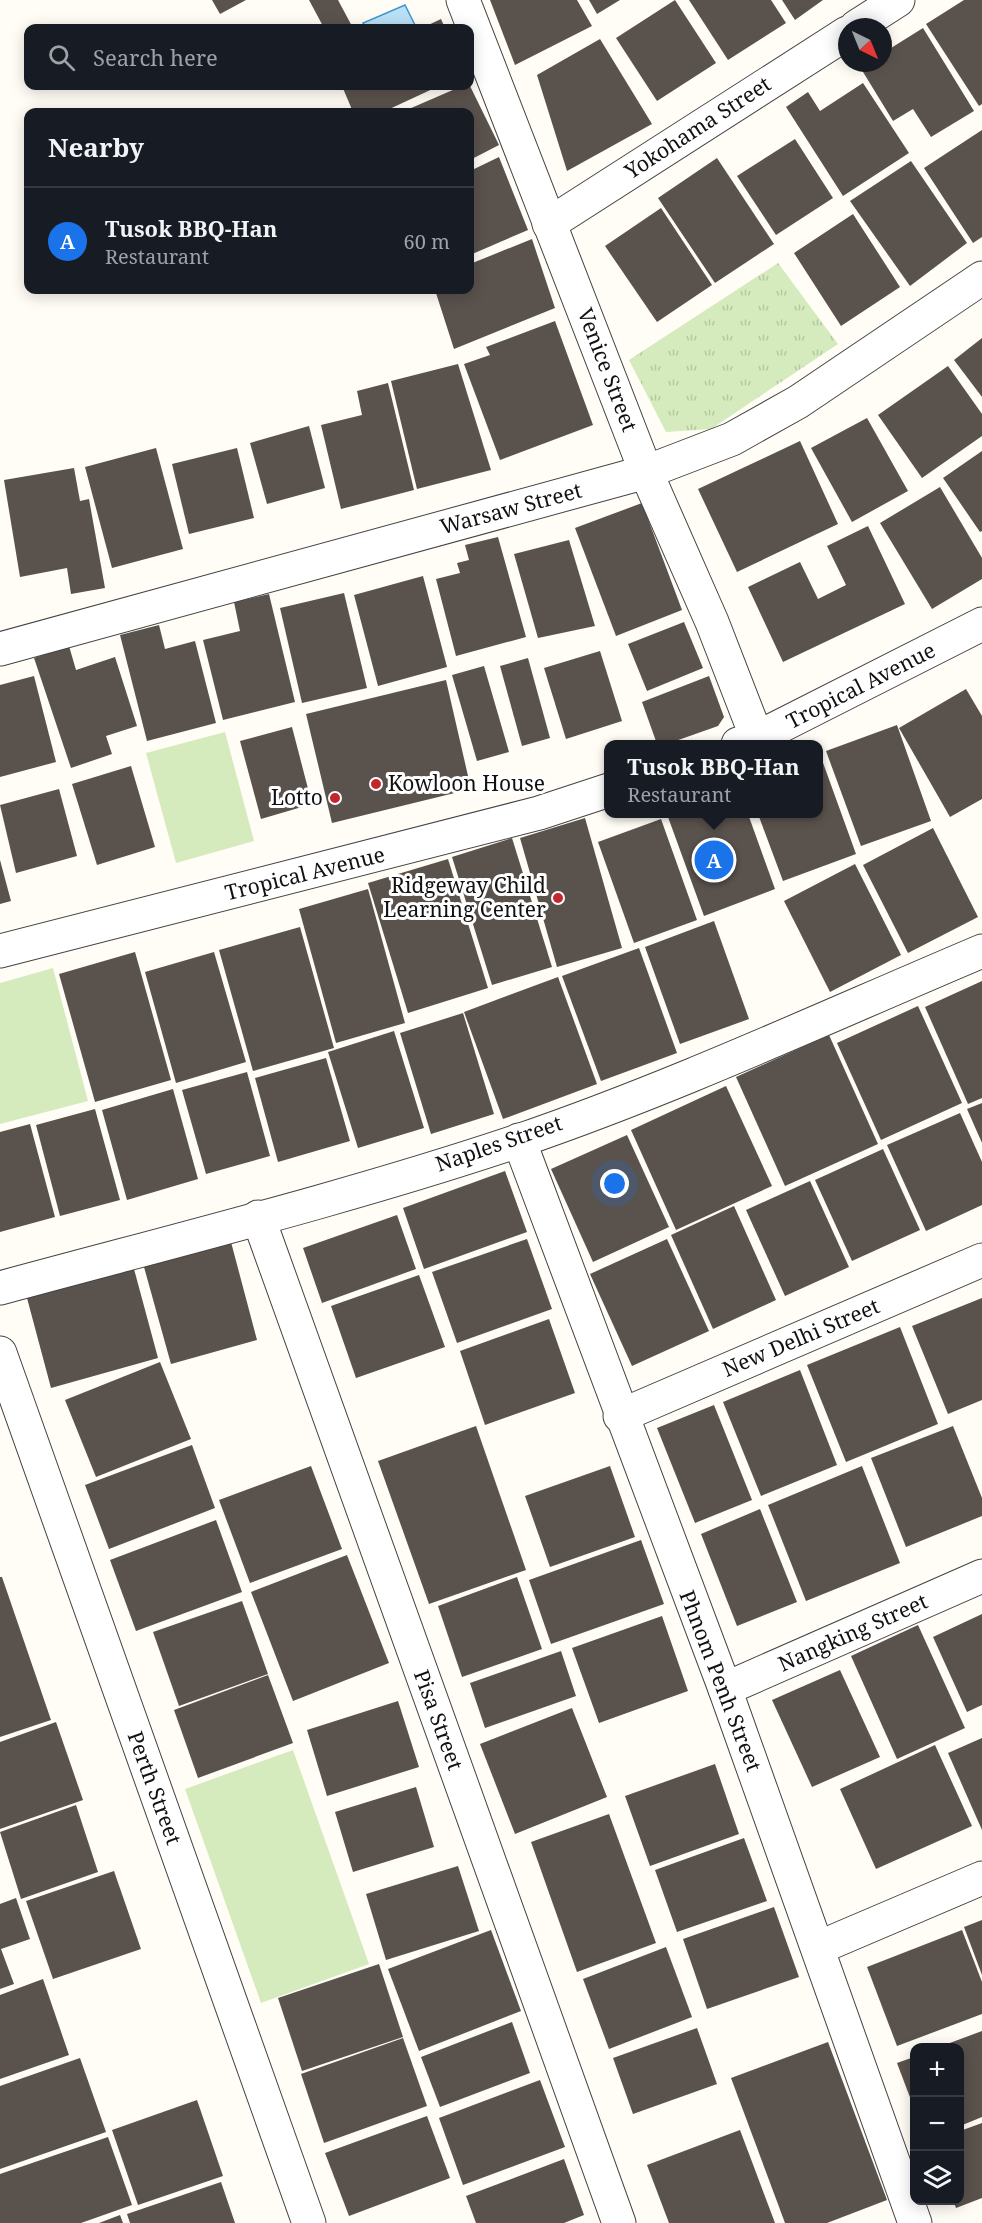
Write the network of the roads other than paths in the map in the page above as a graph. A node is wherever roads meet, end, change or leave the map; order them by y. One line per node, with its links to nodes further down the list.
1 (463, 0): 4 (street, Venice Street)
2 (898, 0): 3 (street)
3 (870, 18)
4 (472, 24)
5 (474, 29): 7 (street, Venice Street)
6 (838, 39): 7 (street, Yokohama Street)
7 (549, 224): 9 (street, Venice Street)
8 (982, 278): 9 (street, Warsaw Street)
9 (646, 472): 11 (street, Warsaw Street); 12 (street, Venice Street)
10 (982, 624): 13 (street, Tropical Avenue)
11 (0, 649)
12 (748, 740)
13 (750, 740)
14 (604, 792): 15 (street, Tropical Avenue)
15 (0, 951)
16 (982, 951): 17 (street, Naples Street)
17 (519, 1140): 18 (street, Naples Street); 22 (street, Phnom Penh Street)
18 (258, 1217): 20 (street, Naples Street); 28 (street, Pisa Street)
19 (982, 1260): 22 (street, New Delhi Street)
20 (0, 1288)
21 (0, 1353): 27 (street, Perth Street)
22 (620, 1416): 24 (street, Phnom Penh Street)
23 (982, 1576): 24 (street, Nangking Street)
24 (725, 1689): 26 (street, Phnom Penh Street)
25 (982, 1878): 26 (street)
26 (818, 1948): 29 (street, Phnom Penh Street)
27 (309, 2223)
28 (619, 2223)
29 (915, 2223)

